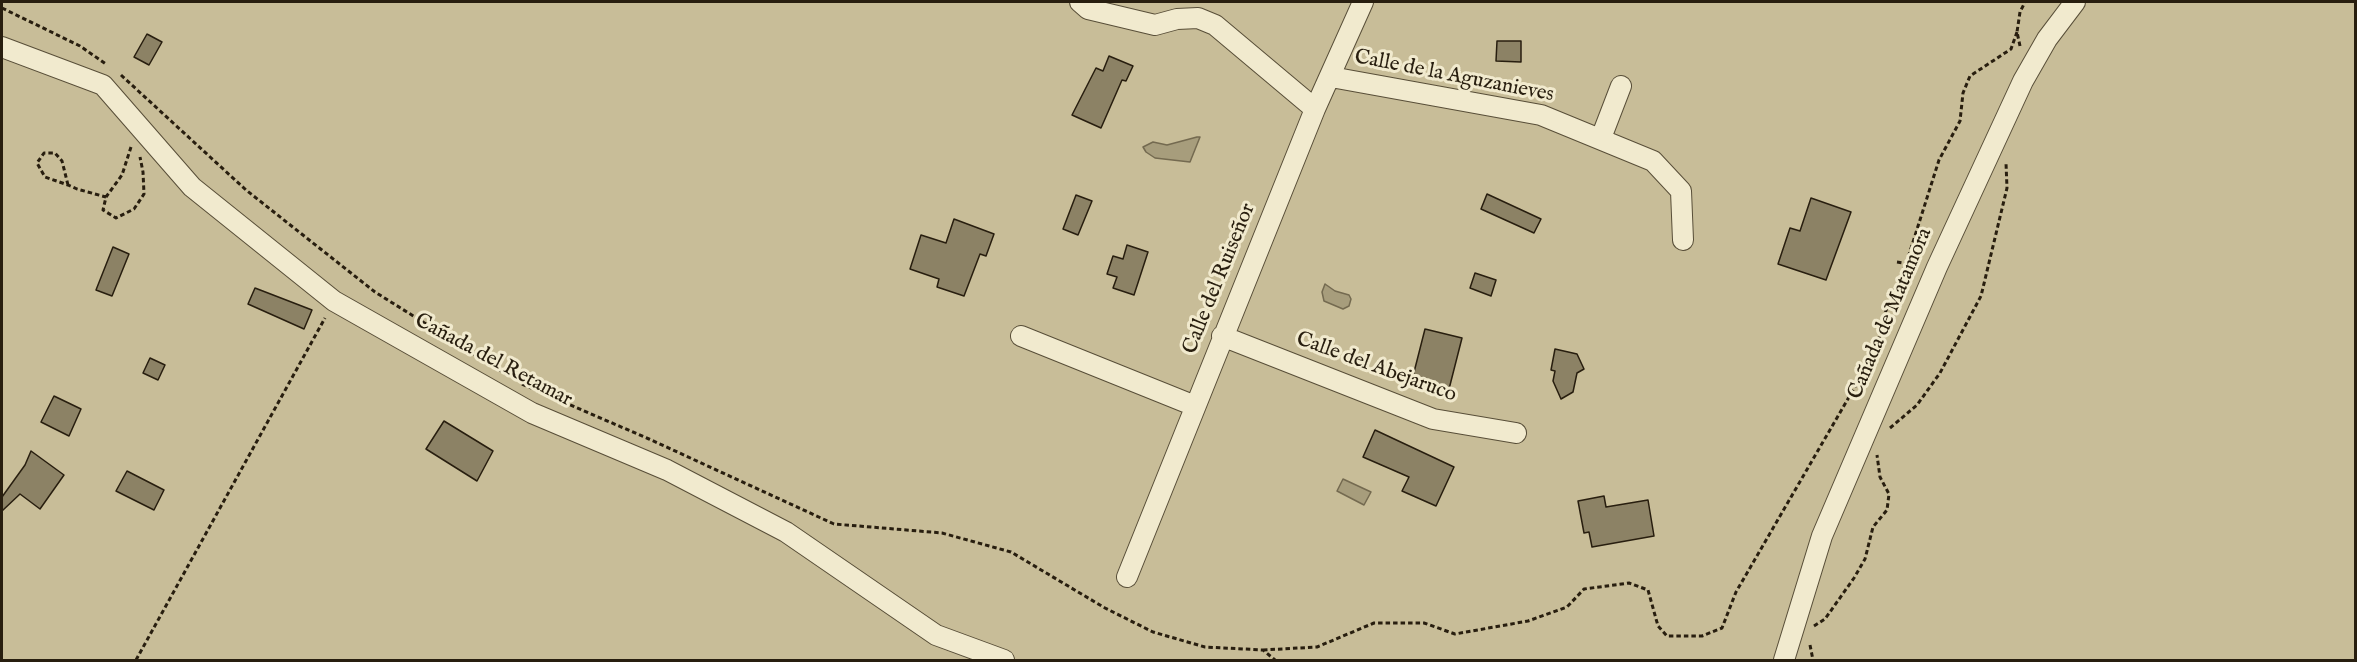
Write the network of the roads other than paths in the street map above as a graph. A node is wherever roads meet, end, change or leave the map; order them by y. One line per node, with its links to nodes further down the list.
1 (1080, 2): 7 (street)
2 (1363, 2): 5 (street, Calle del Ruiseñor)
3 (2075, 2): 16 (street, Cañada de Matamora)
4 (2, 47): 15 (street, Cañada del Retamar)
5 (1331, 77): 7 (street, Calle del Ruiseñor); 8 (street, Calle de la Aguzanieves)
6 (1621, 86): 8 (street)
7 (1315, 109): 11 (street, Calle del Ruiseñor)
8 (1601, 138): 9 (street, Calle de la Aguzanieves)
9 (1683, 240)
10 (1021, 336): 12 (street)
11 (1222, 336): 12 (street, Calle del Ruiseñor); 13 (street, Calle del Abejaruco)
12 (1195, 406): 14 (street, Calle del Ruiseñor)
13 (1516, 433)
14 (1127, 577)
15 (1004, 660)
16 (1784, 660)

